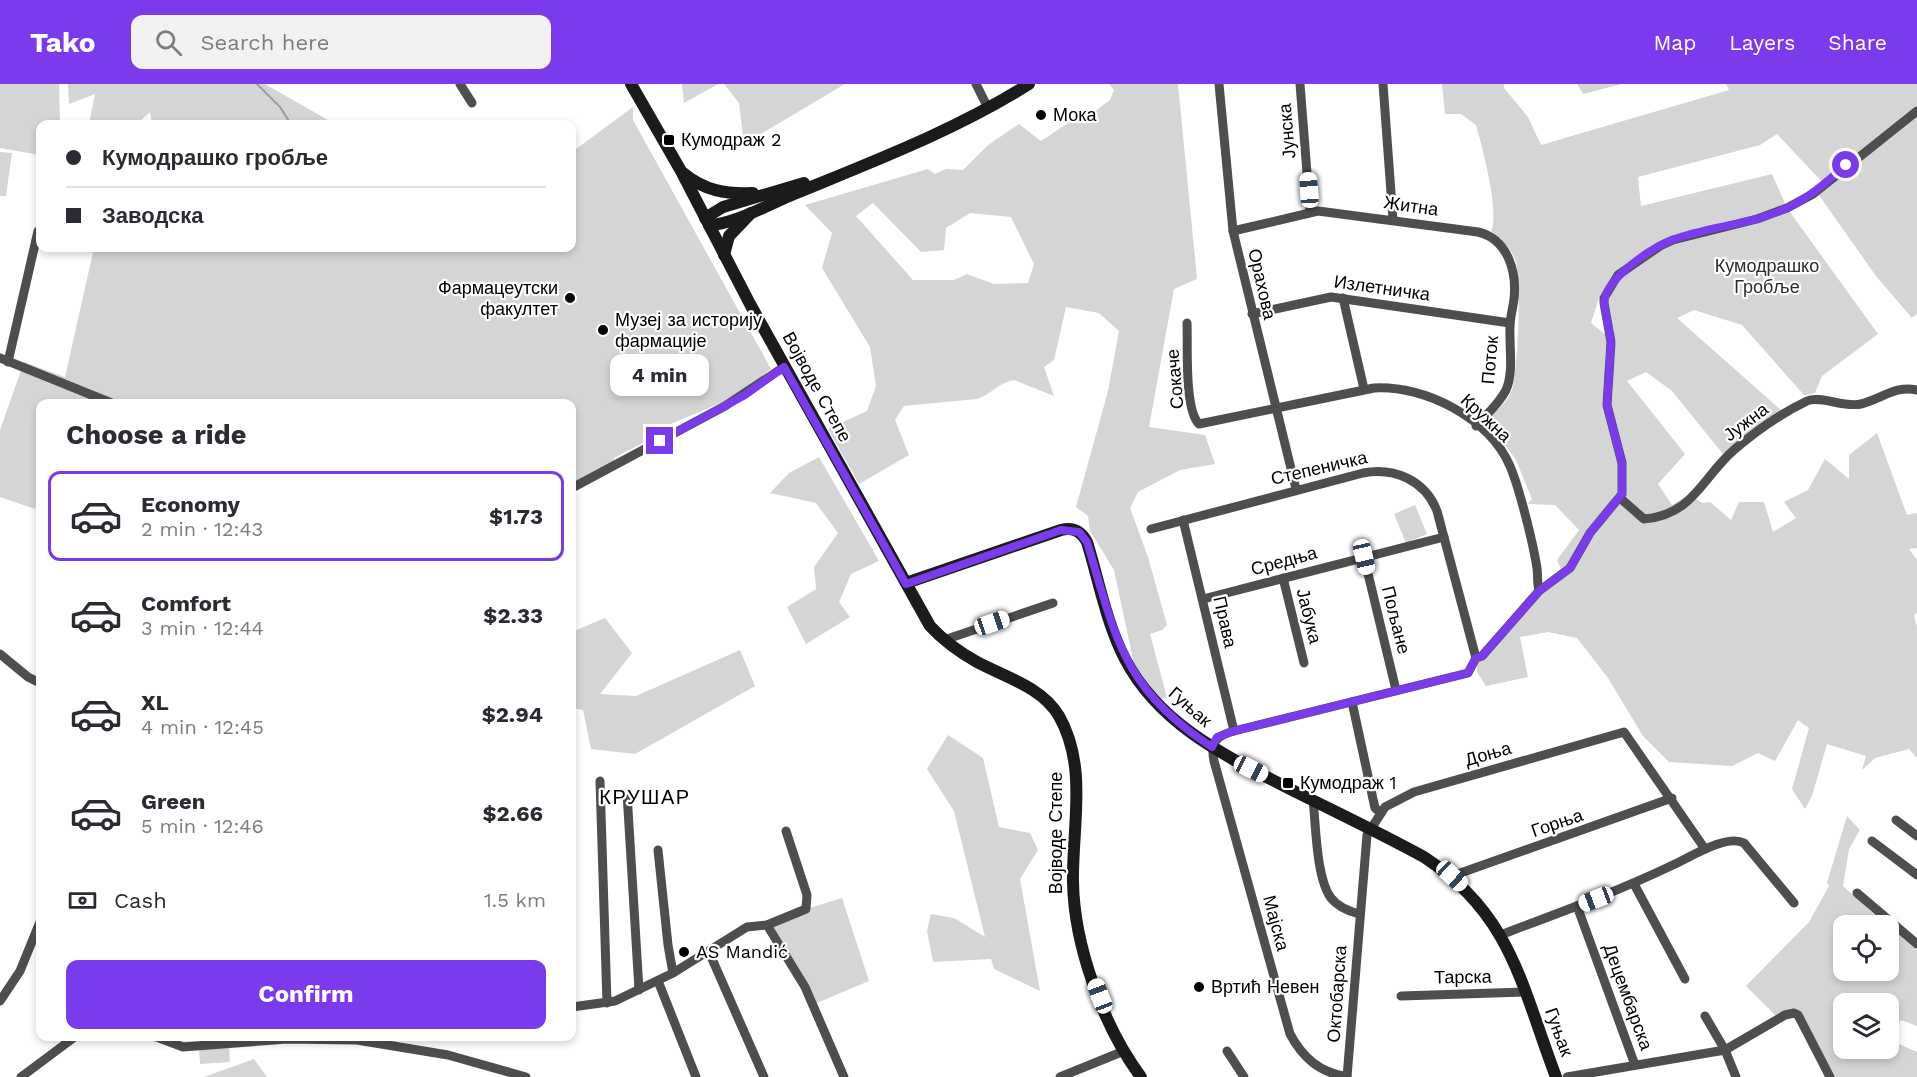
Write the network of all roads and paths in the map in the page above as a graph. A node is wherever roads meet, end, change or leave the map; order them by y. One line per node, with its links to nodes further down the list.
1 (460, 84): 8 (street)
2 (631, 84): 12 (street, Војводе Степе)
3 (976, 84): 9 (street)
4 (1029, 84): 9 (street)
5 (1219, 84): 18 (street, Орахова)
6 (1300, 84): 15 (street, Јунска)
7 (1383, 84): 16 (street)
8 (472, 103)
9 (988, 108): 11 (street)
10 (1917, 111): 34 (street)
11 (860, 167): 13 (street); 14 (street)
12 (681, 171): 13 (street); 17 (street, Војводе Степе)
13 (775, 191): 17 (street)
14 (753, 211): 17 (street); 20 (street)
15 (1310, 211): 16 (street, Житна); 18 (street, Житна)
16 (1393, 220): 24 (street, Житна)
17 (707, 221): 20 (street, Војводе Степе)
18 (1233, 231): 22 (street, Орахова)
19 (36, 239): 25 (street)
20 (724, 256): 26 (street, Војводе Степе)
21 (1343, 298): 22 (street, Излетничка); 24 (street, Излетничка); 27 (street)
22 (1252, 314): 30 (street, Орахова)
23 (1187, 323): 30 (street, Сокаче)
24 (1510, 323): 31 (street, Поток)
25 (4, 360): 29 (street)
26 (784, 367): 32 (street); 40 (street, Војводе Степе)
27 (1364, 389): 30 (street, Кружна); 31 (street, Кружна)
28 (1917, 390): 34 (street, Јужна)
29 (102, 399)
30 (1275, 409): 33 (street, Орахова)
31 (1476, 426): 41 (street, Кружна)
32 (576, 486)
33 (1296, 489): 35 (street, Степеничка); 37 (street, Степеничка)
34 (1620, 498): 41 (street)
35 (1183, 520): 36 (street, Степеничка); 42 (street, Права)
36 (1151, 530)
37 (1444, 537): 38 (street, Средња); 46 (street, Степеничка)
38 (1364, 557): 39 (street, Средња); 49 (street, Пољане)
39 (1283, 578): 42 (street, Средња); 47 (street, Јабука)
40 (906, 584): 44 (street, Војводе Степе); 52 (street, Гуњак)
41 (1539, 591): 46 (street)
42 (1203, 600): 51 (street, Права)
43 (1053, 603): 44 (street)
44 (944, 640): 92 (street, Војводе Степе)
45 (0, 654): 48 (street)
46 (1476, 658): 49 (street)
47 (1304, 663)
48 (36, 681)
49 (1396, 690): 50 (street)
50 (1352, 702): 51 (street); 57 (street)
51 (1234, 731): 52 (street)
52 (1212, 747): 56 (street, Гуњак); 103 (street, Мајска)
53 (600, 781): 84 (street)
54 (627, 793): 80 (street)
55 (1672, 798): 57 (street, Доња); 63 (street); 66 (street, Горња)
56 (1313, 800): 59 (street, Гуњак); 71 (street)
57 (1381, 813): 59 (street, Доња)
58 (1896, 820): 61 (street)
59 (1371, 828): 66 (street, Гуњак); 71 (street, Октобарска)
60 (786, 831): 72 (street)
61 (1917, 836)
62 (1872, 841): 65 (street)
63 (1705, 849): 67 (street); 69 (street)
64 (658, 850): 77 (street)
65 (1917, 875)
66 (1452, 876): 74 (street, Гуњак)
67 (1634, 884): 70 (street); 78 (street)
68 (1857, 893): 75 (street)
69 (1794, 903)
70 (1577, 906): 74 (street); 94 (street, Децембарска)
71 (1359, 914): 103 (street, Октобарска)
72 (767, 925): 76 (street); 99 (street)
73 (36, 932): 83 (street)
74 (1500, 935): 81 (street, Гуњак)
75 (1917, 944)
76 (709, 952): 77 (street); 98 (street)
77 (673, 973): 79 (street)
78 (1685, 979)
79 (658, 981): 80 (street); 97 (street)
80 (639, 990): 84 (street)
81 (1526, 992): 82 (street, Тарска); 104 (street, Гуњак)
82 (1401, 996)
83 (0, 1001)
84 (607, 1003): 85 (street)
85 (576, 1007)
86 (1705, 1016): 91 (street)
87 (70, 1041): 95 (street)
88 (167, 1041): 89 (street)
89 (261, 1041)
90 (363, 1041): 96 (street)
91 (1725, 1050): 94 (street); 106 (street); 107 (street)
92 (1124, 1051): 100 (street); 101 (street, Војводе Степе)
93 (1227, 1051): 102 (street)
94 (1635, 1065): 105 (street)
95 (24, 1076)
96 (526, 1077)
97 (696, 1077)
98 (764, 1077)
99 (844, 1077)
100 (1060, 1077)
101 (1142, 1077)
102 (1244, 1077)
103 (1347, 1077)
104 (1556, 1077)
105 (1567, 1077)
106 (1736, 1077)
107 (1830, 1077)

